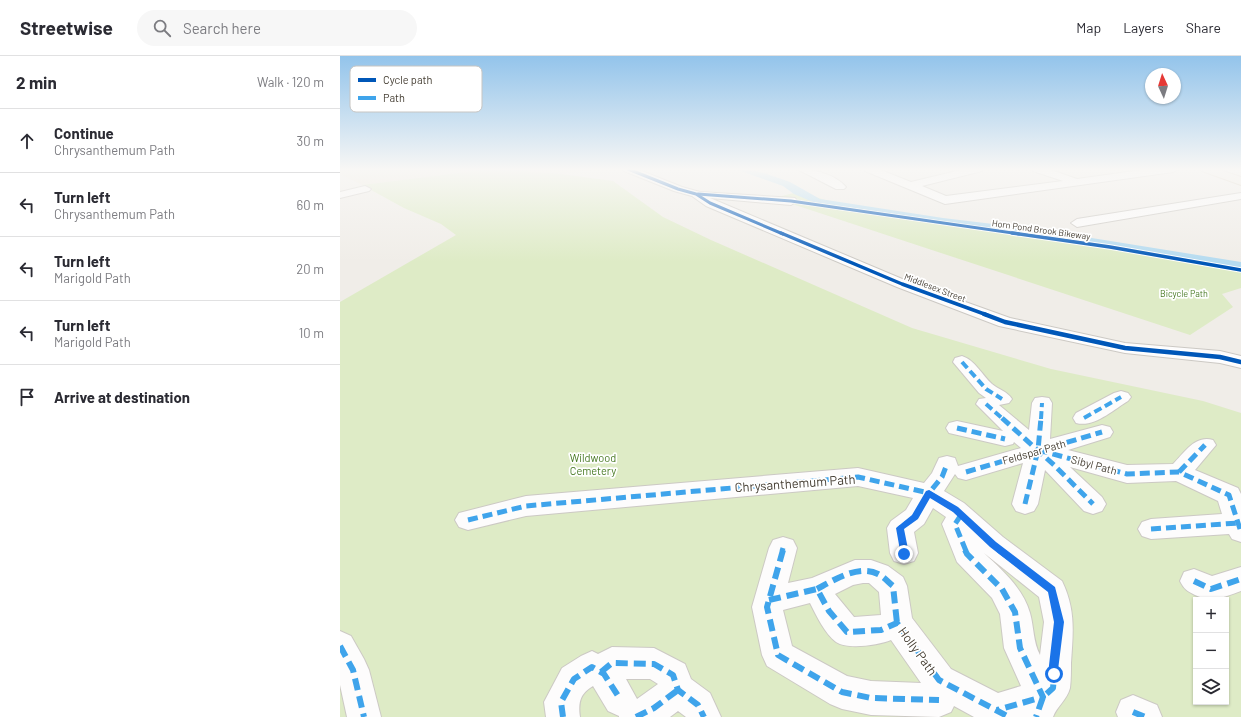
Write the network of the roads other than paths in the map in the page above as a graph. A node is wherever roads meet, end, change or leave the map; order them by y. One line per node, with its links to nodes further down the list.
1 (705, 200): 7 (street, Middlesex Street)
2 (775, 200): 4 (street)
3 (1218, 200): 5 (street)
4 (791, 201)
5 (1077, 223)
6 (962, 362): 15 (street)
7 (1241, 362)
8 (1121, 397): 10 (street)
9 (1042, 403): 15 (street)
10 (1084, 418)
11 (957, 428): 13 (street)
12 (1102, 432): 15 (street, Feldspar Path)
13 (1005, 439)
14 (1205, 445): 16 (street)
15 (1038, 450): 16 (street, Sibyl Path); 17 (street, Feldspar Path); 18 (street); 19 (street)
16 (1179, 472): 22 (street)
17 (929, 493): 20 (street, Chrysanthemum Path); 21 (street, Chrysanthemum Path); 25 (street)
18 (1025, 504)
19 (1093, 504)
20 (961, 515): 35 (street); 35 (street, Chrysanthemum Path)
21 (468, 520)
22 (1240, 527): 23 (street)
23 (1151, 529)
24 (783, 548): 29 (street)
25 (904, 554)
26 (1241, 578): 27 (street)
27 (1194, 581)
28 (817, 589): 29 (street, Holly Path); 30 (street, Holly Path); 30 (street, Holly Path)
29 (769, 600): 34 (street)
30 (897, 623): 34 (street, Holly Path)
31 (340, 646): 38 (street)
32 (601, 672): 33 (street); 36 (street); 39 (street)
33 (678, 690): 36 (street); 40 (street)
34 (939, 690): 37 (street)
35 (1040, 707): 37 (street)
36 (628, 708)
37 (1003, 714)
38 (364, 717)
39 (563, 717)
40 (704, 717)

